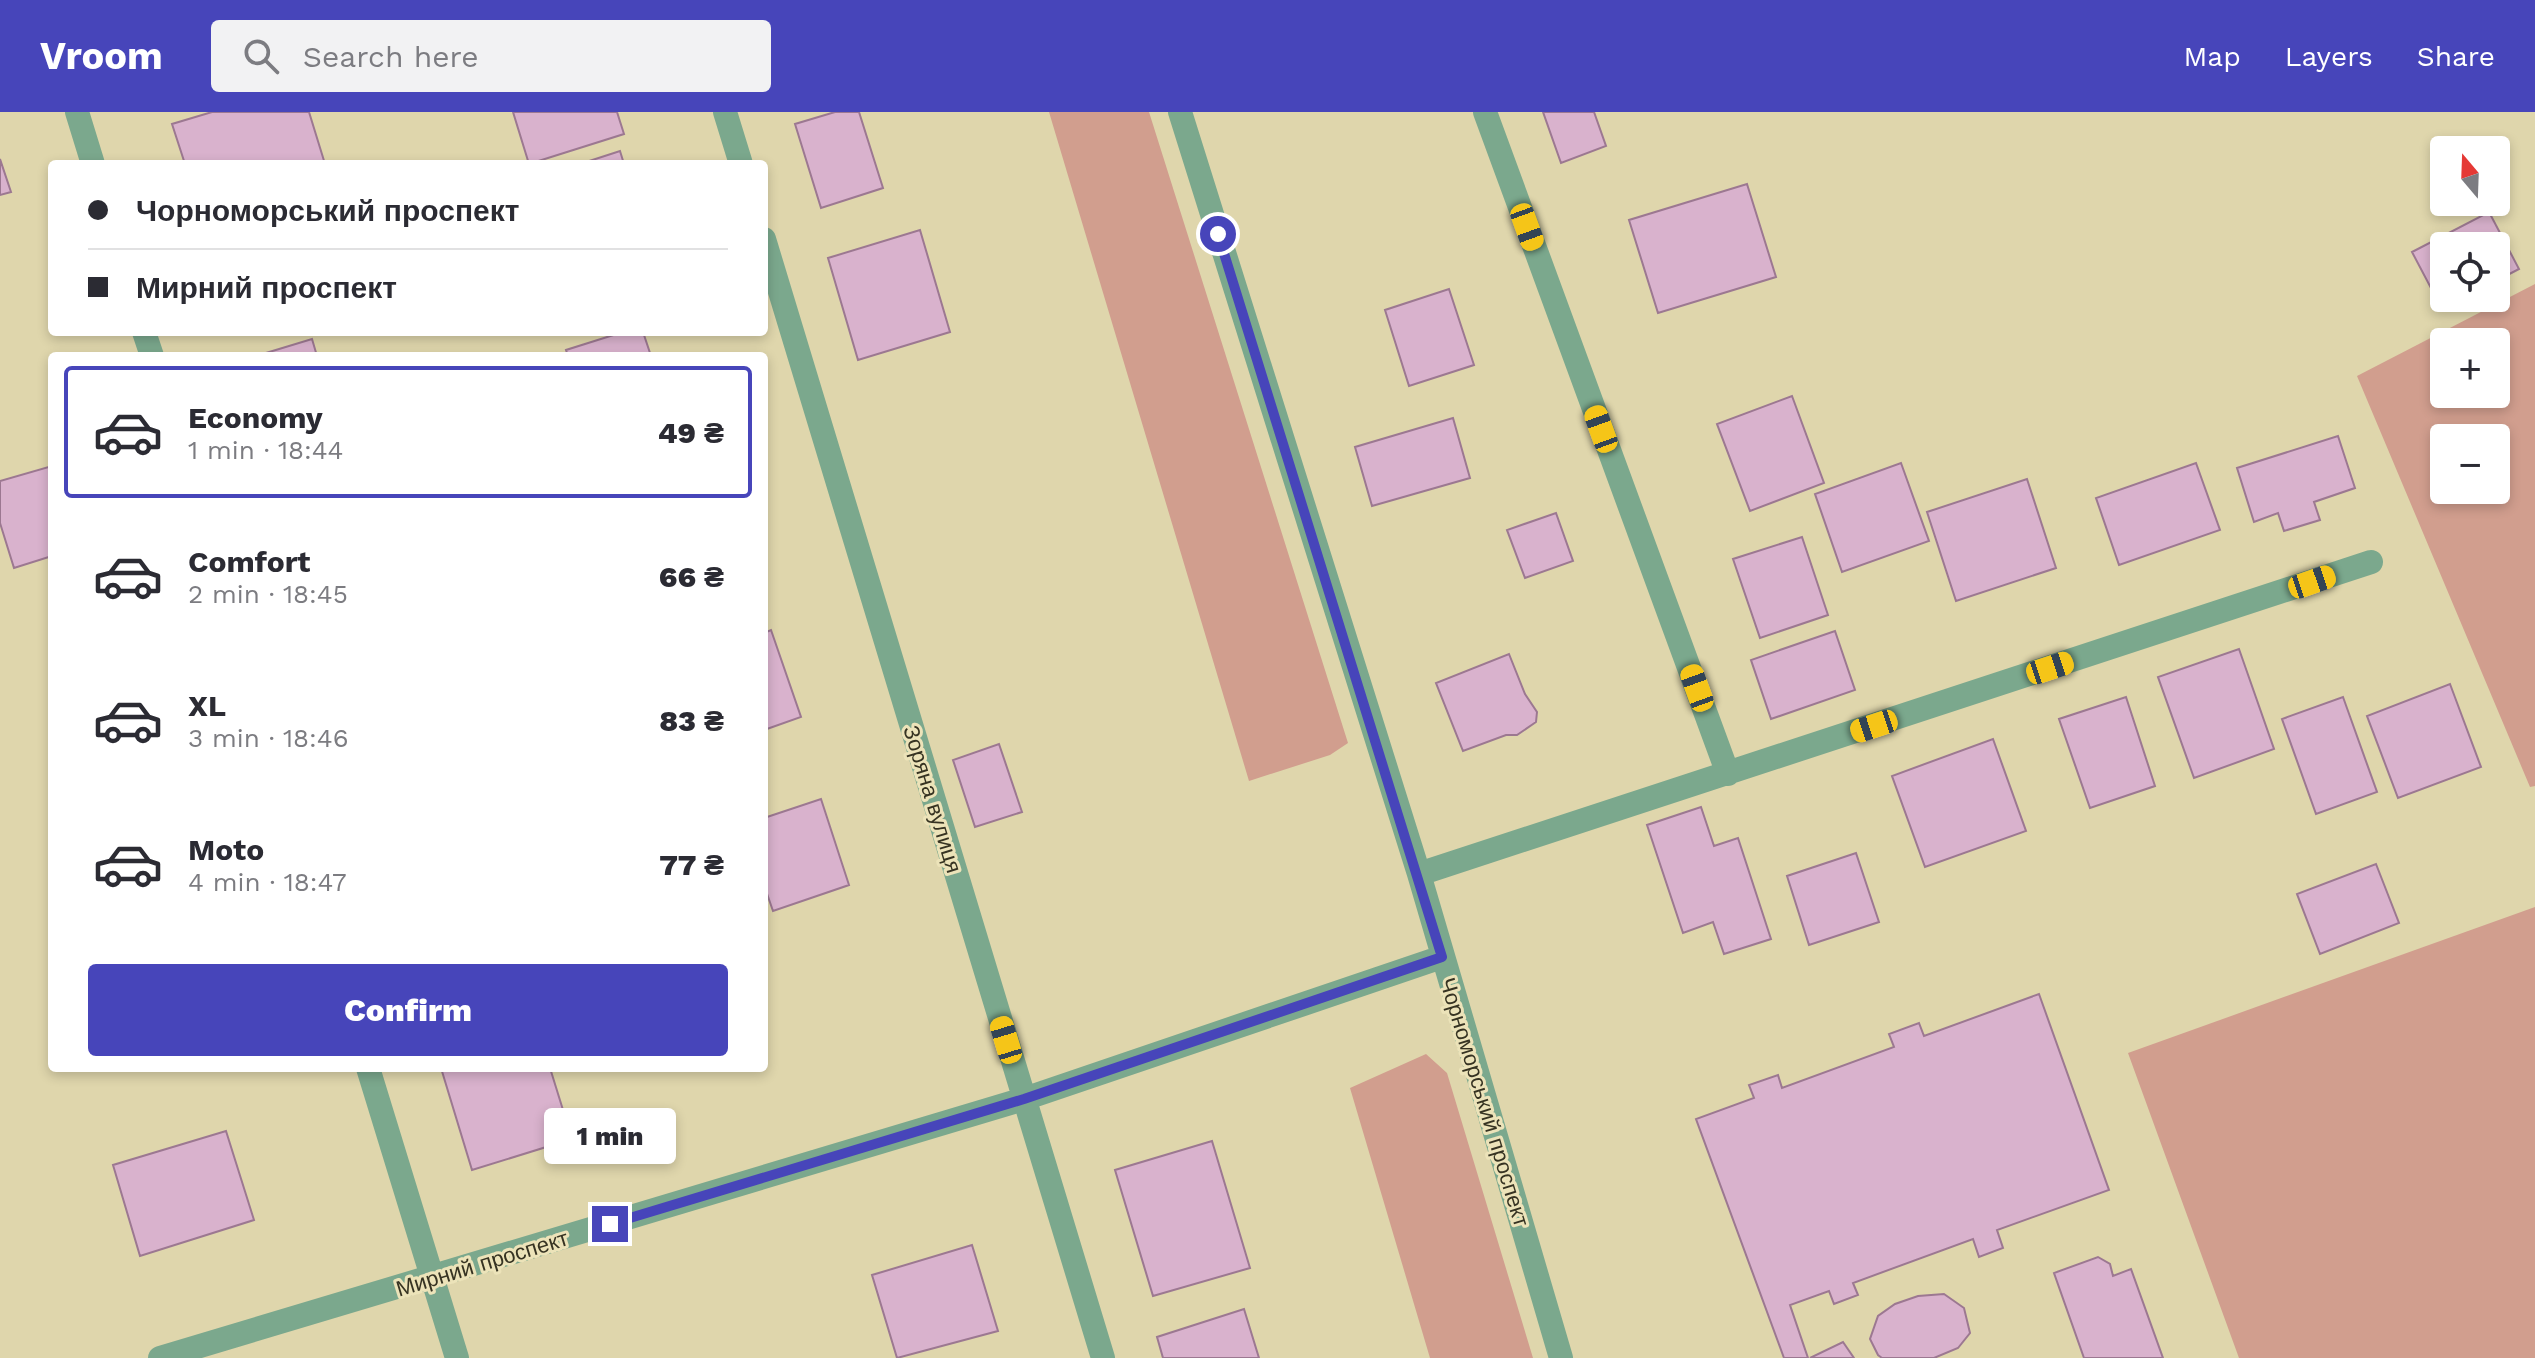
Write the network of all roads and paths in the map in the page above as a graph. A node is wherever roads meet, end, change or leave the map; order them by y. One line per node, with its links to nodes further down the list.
1 (77, 112): 5 (street)
2 (725, 112): 6 (street)
3 (1180, 112): 10 (street, Чорноморський проспект)
4 (1485, 112): 9 (street)
5 (92, 160)
6 (740, 160)
7 (768, 252): 13 (street, Зоряна вулиця)
8 (2371, 562): 9 (street)
9 (1728, 774): 10 (street)
10 (1419, 874): 11 (street, Чорноморський проспект)
11 (1442, 957): 13 (street, Мирний проспект); 18 (street, Чорноморський проспект)
12 (369, 1072): 14 (street)
13 (1024, 1099): 14 (street, Мирний проспект); 17 (street, Зоряна вулиця)
14 (432, 1278): 15 (street, Мирний проспект); 16 (street)
15 (160, 1358)
16 (457, 1358)
17 (1103, 1358)
18 (1561, 1358)

